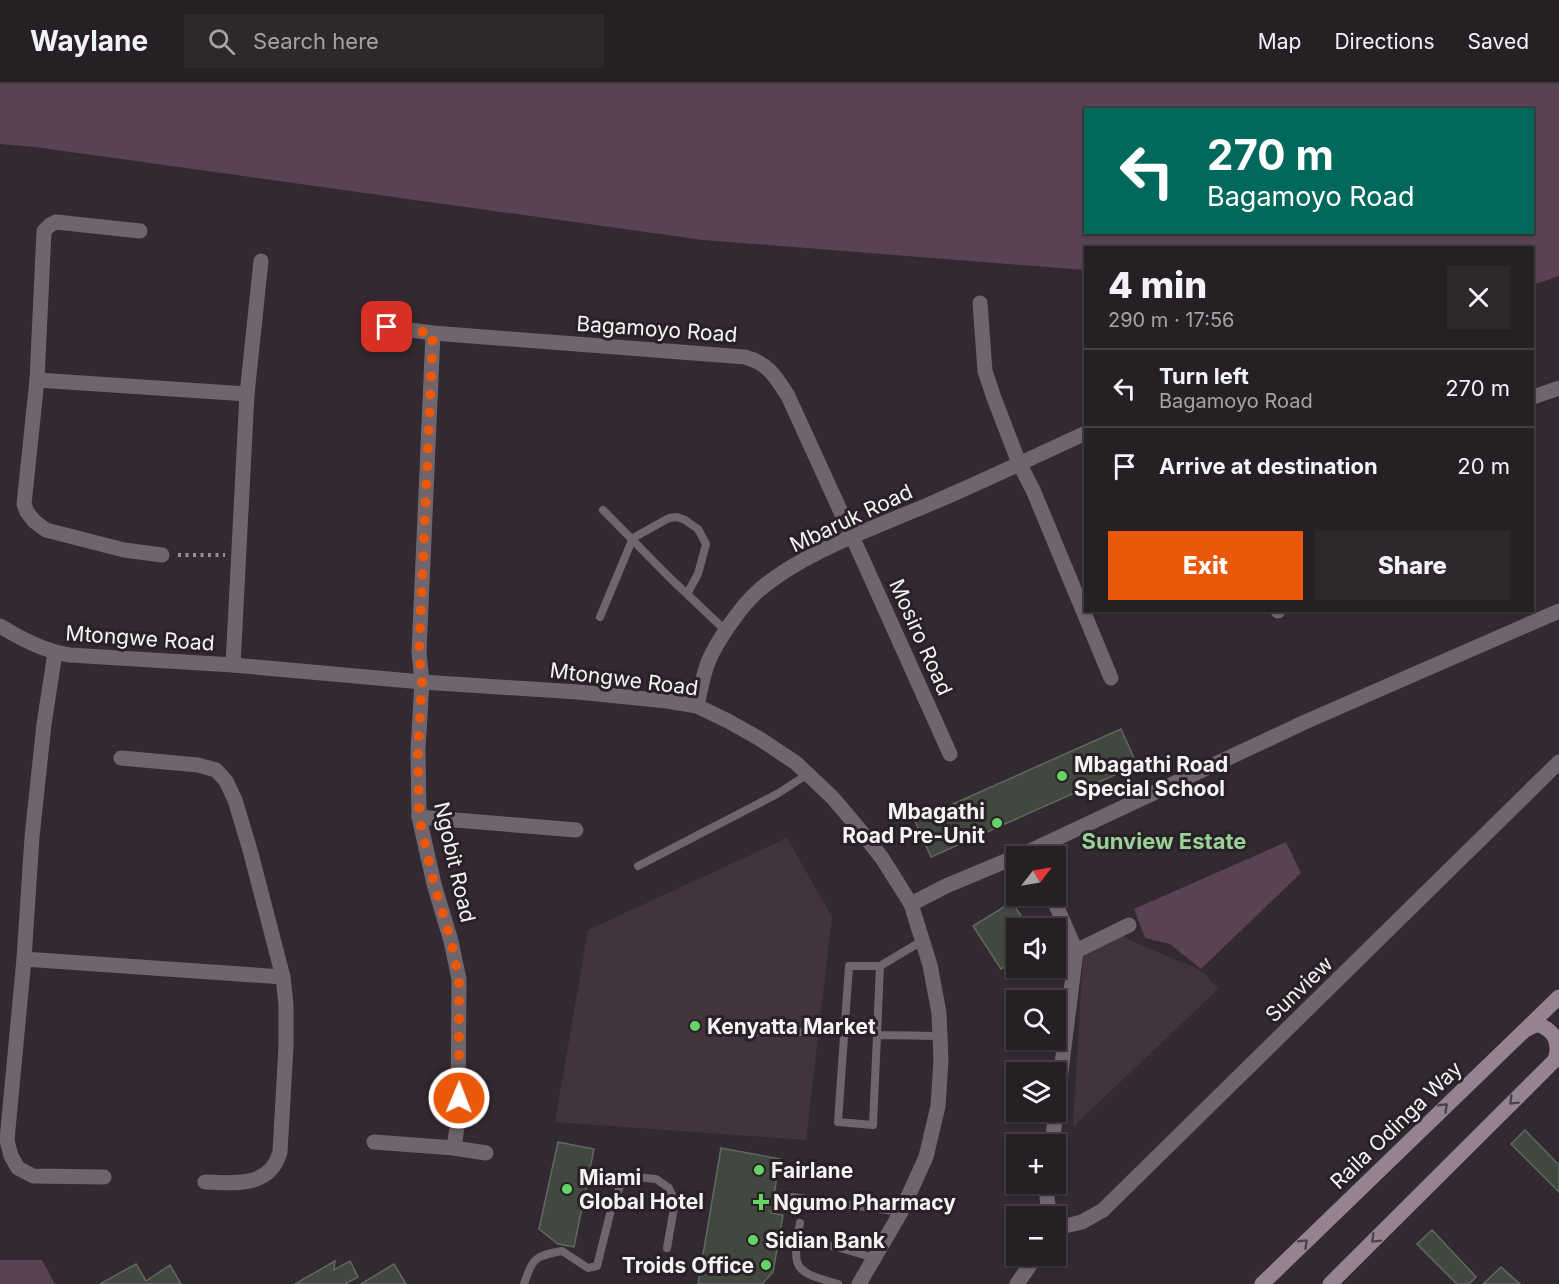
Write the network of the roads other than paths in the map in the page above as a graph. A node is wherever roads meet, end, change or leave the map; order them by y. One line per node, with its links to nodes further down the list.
1 (140, 231): 6 (street)
2 (261, 261): 8 (street)
3 (980, 303): 11 (street)
4 (387, 327): 5 (street, Bagamoyo Road)
5 (433, 333): 13 (street, Bagamoyo Road); 24 (street, Ngobit Road)
6 (37, 380): 8 (street); 15 (street)
7 (1559, 388): 9 (street)
8 (247, 394): 22 (street)
9 (1534, 398)
10 (1084, 434): 11 (street, Mbaruk Road)
11 (1019, 463): 13 (street, Mbaruk Road); 23 (street)
12 (603, 510): 14 (lane)
13 (852, 536): 20 (street, Mbaruk Road); 26 (street, Mosiro Road)
14 (633, 538): 16 (lane); 16 (lane); 18 (lane)
15 (162, 555)
16 (687, 594): 20 (lane)
17 (1559, 611): 32 (street)
18 (600, 616)
19 (0, 626): 21 (street, Mtongwe Road)
20 (726, 631): 25 (street, Mbaruk Road)
21 (55, 653): 22 (street, Mtongwe Road); 40 (street)
22 (233, 665): 24 (street, Mtongwe Road)
23 (1111, 678)
24 (422, 682): 25 (street, Mtongwe Road); 30 (street, Ngobit Road)
25 (697, 706): 29 (street, Mtongwe Road)
26 (950, 754)
27 (121, 758): 42 (street)
28 (1559, 762): 59 (street, Sunview)
29 (808, 774): 34 (lane); 35 (street, Mtongwe Road)
30 (419, 817): 31 (street); 52 (street, Ngobit Road)
31 (576, 830)
32 (1048, 846)
33 (1006, 864): 35 (street)
34 (638, 867)
35 (911, 904): 38 (street, Mtongwe Road)
36 (1056, 906): 39 (street)
37 (1129, 925): 39 (street)
38 (922, 941): 41 (lane); 48 (street, Mtongwe Road)
39 (1076, 951): 50 (street)
40 (24, 959): 42 (street); 54 (street)
41 (880, 966): 45 (lane); 47 (lane)
42 (283, 977): 55 (street)
43 (1559, 997): 46 (main road, Raila Odinga Way)
44 (739, 1032): 45 (lane)
45 (844, 1032): 47 (lane)
46 (1522, 1032): 49 (main road); 68 (main road, Raila Odinga Way, one-way to 46)
47 (877, 1035): 48 (lane)
48 (940, 1036): 57 (street, Mtongwe Road)
49 (1557, 1058): 69 (main road, one-way to 69)
50 (1053, 1134)
51 (374, 1142): 52 (street)
52 (454, 1148): 53 (street)
53 (486, 1154)
54 (104, 1177)
55 (205, 1182)
56 (792, 1197): 57 (lane)
57 (901, 1212): 62 (street, Mtongwe Road)
58 (800, 1223): 60 (lane)
59 (1066, 1226)
60 (797, 1240): 62 (lane); 65 (lane)
61 (667, 1248): 64 (lane)
62 (874, 1258): 66 (street, Mtongwe Road)
63 (1029, 1266): 67 (street)
64 (524, 1284)
65 (838, 1284)
66 (859, 1284)
67 (1017, 1284)
68 (1262, 1284)
69 (1330, 1284)

